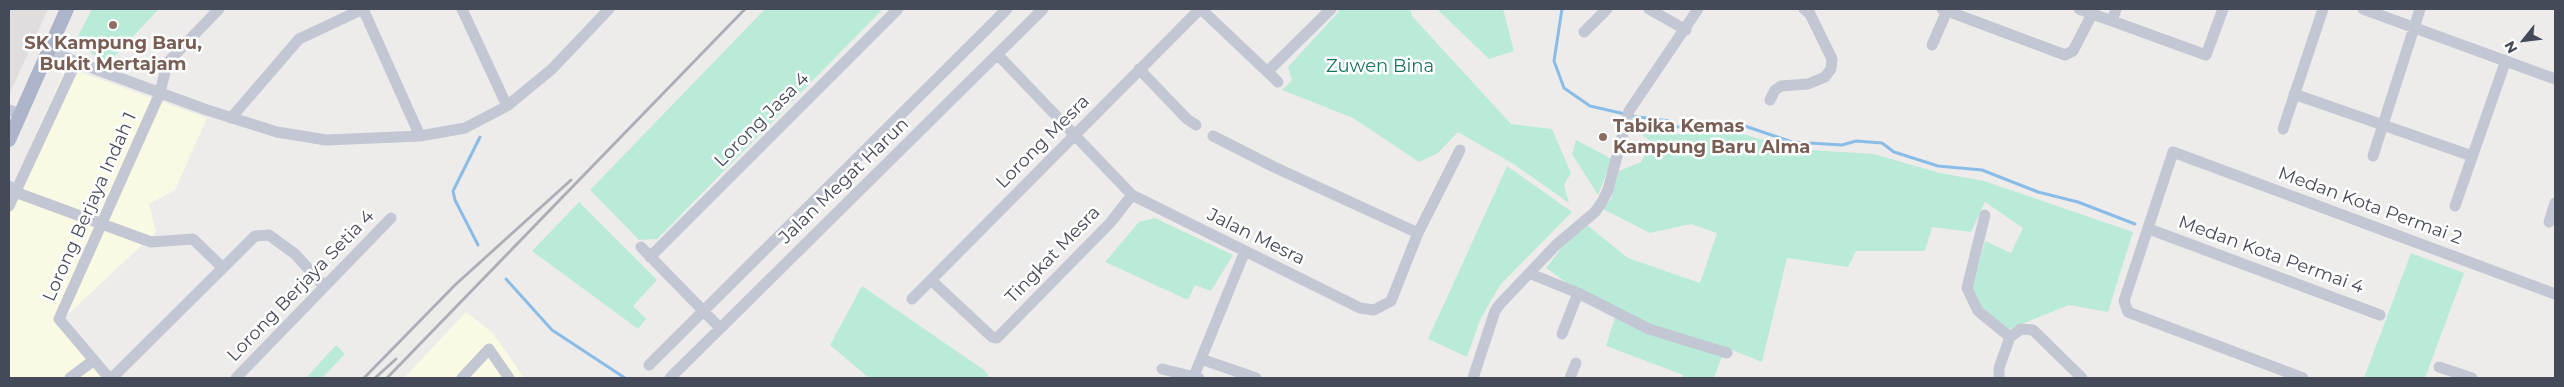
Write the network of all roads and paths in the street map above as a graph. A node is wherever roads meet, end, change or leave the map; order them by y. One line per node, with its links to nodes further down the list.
1 (67, 9): 28 (main road)
2 (220, 9): 36 (street, Lorong Berjaya Indah 1)
3 (363, 9): 41 (street); 46 (street)
4 (462, 9): 39 (street)
5 (609, 9): 39 (street)
6 (898, 9): 65 (street, Lorong Jasa 4)
7 (1007, 9): 73 (street, Jalan Megat Harun)
8 (1043, 9): 29 (street, Jalan Megat Harun)
9 (1200, 9): 32 (street, Lorong Mesra); 33 (street)
10 (1331, 9): 33 (street)
11 (1607, 9): 26 (street)
12 (1649, 9): 25 (street)
13 (1698, 9): 25 (street)
14 (1804, 9): 38 (street)
15 (2079, 9): 22 (street)
16 (2116, 9): 23 (street)
17 (2223, 9): 23 (street)
18 (2323, 9): 37 (street)
19 (2363, 9): 24 (street)
20 (2420, 9): 24 (street)
21 (1945, 10): 22 (street); 27 (street)
22 (2092, 14): 23 (street)
23 (2112, 21)
24 (2414, 27): 30 (street); 43 (street)
25 (1686, 30): 67 (street)
26 (1584, 32)
27 (1932, 44)
28 (48, 49): 31 (street); 40 (main road)
29 (998, 55): 45 (street, Jalan Mesra); 75 (street, Jalan Megat Harun)
30 (2506, 60): 34 (street); 51 (street)
31 (76, 62): 36 (street); 52 (street)
32 (1139, 69): 42 (street); 45 (street, Lorong Mesra)
33 (1267, 72): 35 (street)
34 (2555, 79)
35 (1278, 82)
36 (160, 93): 41 (street); 60 (street, Lorong Berjaya Indah 1)
37 (2294, 94): 43 (street); 44 (street)
38 (1770, 100)
39 (507, 106): 46 (street)
40 (14, 112): 48 (main road)
41 (231, 118): 46 (street)
42 (1196, 125)
43 (2383, 125): 50 (street); 51 (street)
44 (2283, 129)
45 (1074, 135): 53 (street, Jalan Mesra); 68 (street, Lorong Mesra)
46 (420, 136)
47 (1212, 136): 62 (street)
48 (9, 140)
49 (1460, 150): 62 (street, Jalan Mesra)
50 (2373, 156)
51 (2472, 156): 56 (street)
52 (12, 189): 55 (street); 60 (street)
53 (1132, 195): 64 (street, Jalan Mesra); 68 (street, Tingkat Mesra)
54 (2555, 203): 59 (street)
55 (9, 206)
56 (2456, 206)
57 (1985, 215): 77 (street)
58 (391, 218): 69 (street, Lorong Berjaya Setia 4)
59 (2549, 222)
60 (101, 224): 66 (street); 80 (street, Lorong Berjaya Indah 1)
61 (2149, 229): 71 (street, Medan Kota Permai 2); 74 (street, Medan Kota Permai 4); 97 (street)
62 (1418, 233): 64 (street, Jalan Mesra)
63 (640, 247): 65 (street)
64 (1245, 251): 79 (street)
65 (650, 257): 73 (street)
66 (223, 268): 69 (street); 87 (street)
67 (1530, 274): 70 (street); 93 (street)
68 (931, 280): 72 (street, Lorong Mesra)
69 (324, 286): 88 (street, Lorong Berjaya Setia 4)
70 (1578, 293): 76 (street); 78 (street)
71 (2555, 294)
72 (912, 299)
73 (704, 311): 75 (street); 82 (street, Jalan Megat Harun)
74 (2380, 314)
75 (719, 327): 91 (street, Jalan Megat Harun)
76 (1562, 334)
77 (2010, 337): 95 (street); 96 (street)
78 (1726, 354)
79 (1201, 359): 85 (street); 92 (street)
80 (94, 360): 86 (street); 87 (street, Lorong Berjaya Indah 1)
81 (1576, 363): 94 (street)
82 (649, 366)
83 (2439, 367): 98 (street)
84 (1162, 369): 85 (street)
85 (1197, 377)
86 (70, 378)
87 (111, 378)
88 (236, 378)
89 (462, 378): 90 (street)
90 (509, 378)
91 (670, 378)
92 (1256, 378)
93 (1473, 378)
94 (1570, 378)
95 (1998, 378)
96 (2082, 378)
97 (2303, 378)
98 (2472, 378)

